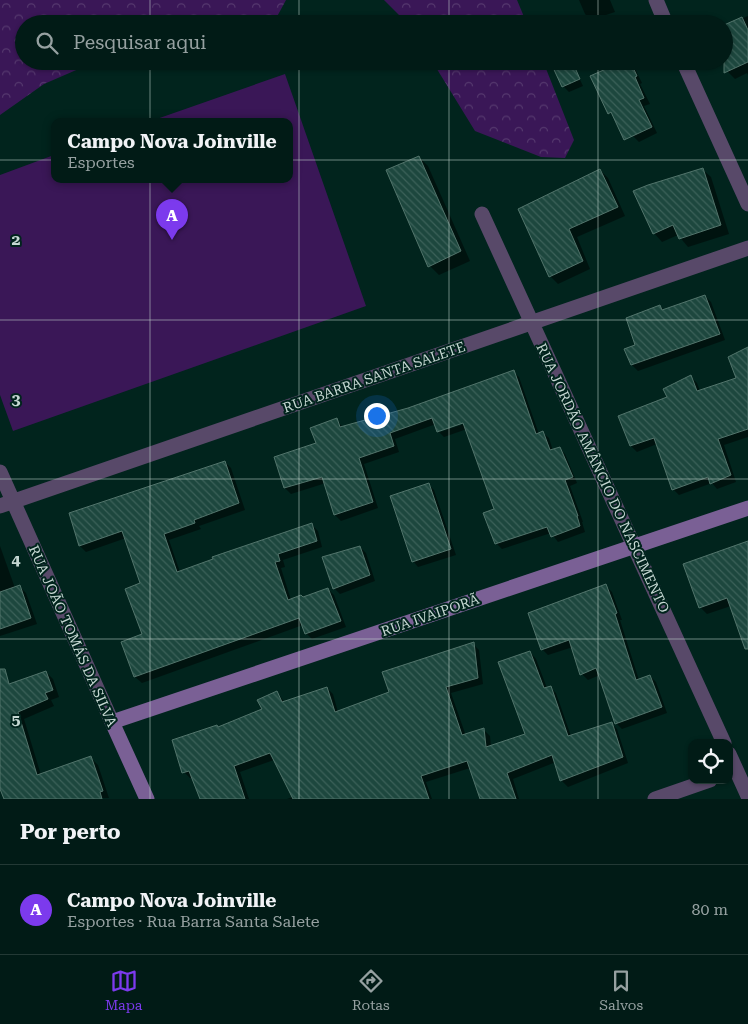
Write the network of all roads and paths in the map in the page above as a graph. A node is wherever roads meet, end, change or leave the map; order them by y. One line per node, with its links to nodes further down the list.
1 (656, 0): 2 (street)
2 (662, 15)
3 (687, 70): 4 (street)
4 (748, 204)
5 (482, 214): 7 (street, RUA JORDÃO AMÂNCIO DO NASCIMENTO)
6 (748, 248): 7 (street, RUA BARRA SANTA SALETE)
7 (532, 322): 9 (street, RUA BARRA SANTA SALETE); 11 (street, RUA JORDÃO AMÂNCIO DO NASCIMENTO)
8 (0, 472): 9 (street, RUA JOÃO TOMÁS DA SILVA)
9 (7, 504): 12 (street, RUA JOÃO TOMÁS DA SILVA)
10 (748, 508): 11 (street, RUA IVAIPORÃ)
11 (634, 546): 12 (street, RUA IVAIPORÃ); 13 (street, RUA JORDÃO AMÂNCIO DO NASCIMENTO)
12 (112, 722): 17 (street, RUA JOÃO TOMÁS DA SILVA)
13 (722, 739)
14 (738, 771): 16 (street)
15 (698, 784): 18 (street)
16 (748, 796)
17 (147, 799)
18 (655, 799)

